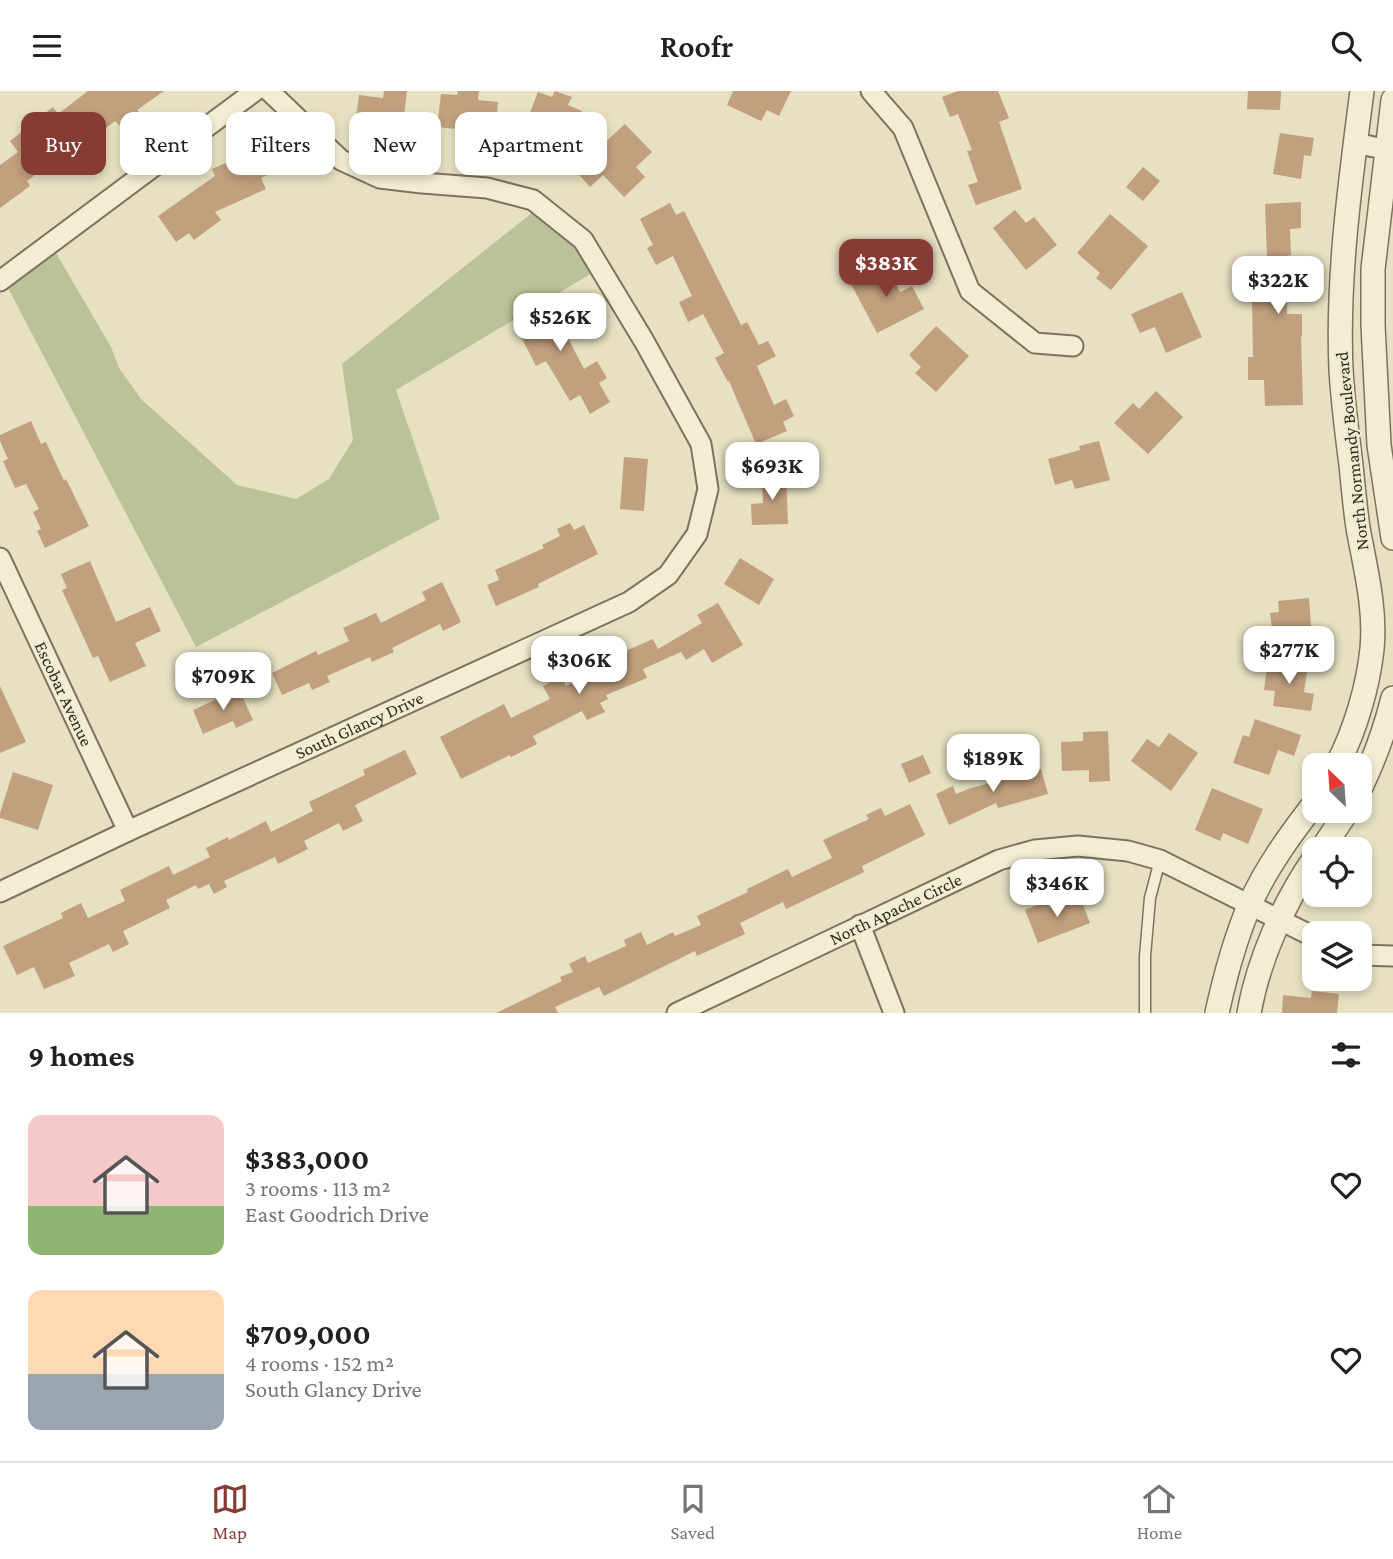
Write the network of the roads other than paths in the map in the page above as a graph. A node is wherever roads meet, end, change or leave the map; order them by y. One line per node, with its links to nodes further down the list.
1 (255, 91): 8 (street)
2 (270, 91): 16 (street, South Glancy Drive)
3 (871, 91): 9 (street)
4 (1362, 91): 6 (street, North Normandy Boulevard)
5 (1393, 100): 7 (street, North Normandy Boulevard)
6 (1355, 143): 7 (street); 13 (street, North Normandy Boulevard)
7 (1390, 151): 10 (street, North Normandy Boulevard)
8 (0, 281)
9 (1073, 346)
10 (1393, 538)
11 (0, 558): 16 (street, Escobar Avenue)
12 (1393, 698): 14 (street)
13 (1342, 753)
14 (1372, 761)
15 (1302, 820): 20 (street)
16 (128, 831): 19 (street, South Glancy Drive)
17 (1160, 860): 20 (street, North Apache Circle); 22 (street, North Apache Circle); 28 (lane)
18 (1302, 876): 21 (street)
19 (0, 892)
20 (1250, 905): 21 (street, North Apache Circle); 29 (street)
21 (1280, 921): 23 (street, North Apache Circle); 30 (street)
22 (860, 925): 26 (street, North Apache Circle); 27 (street)
23 (1302, 931)
24 (1372, 955): 25 (street)
25 (1393, 956)
26 (677, 1013)
27 (894, 1013)
28 (1145, 1013)
29 (1217, 1013)
30 (1249, 1013)

